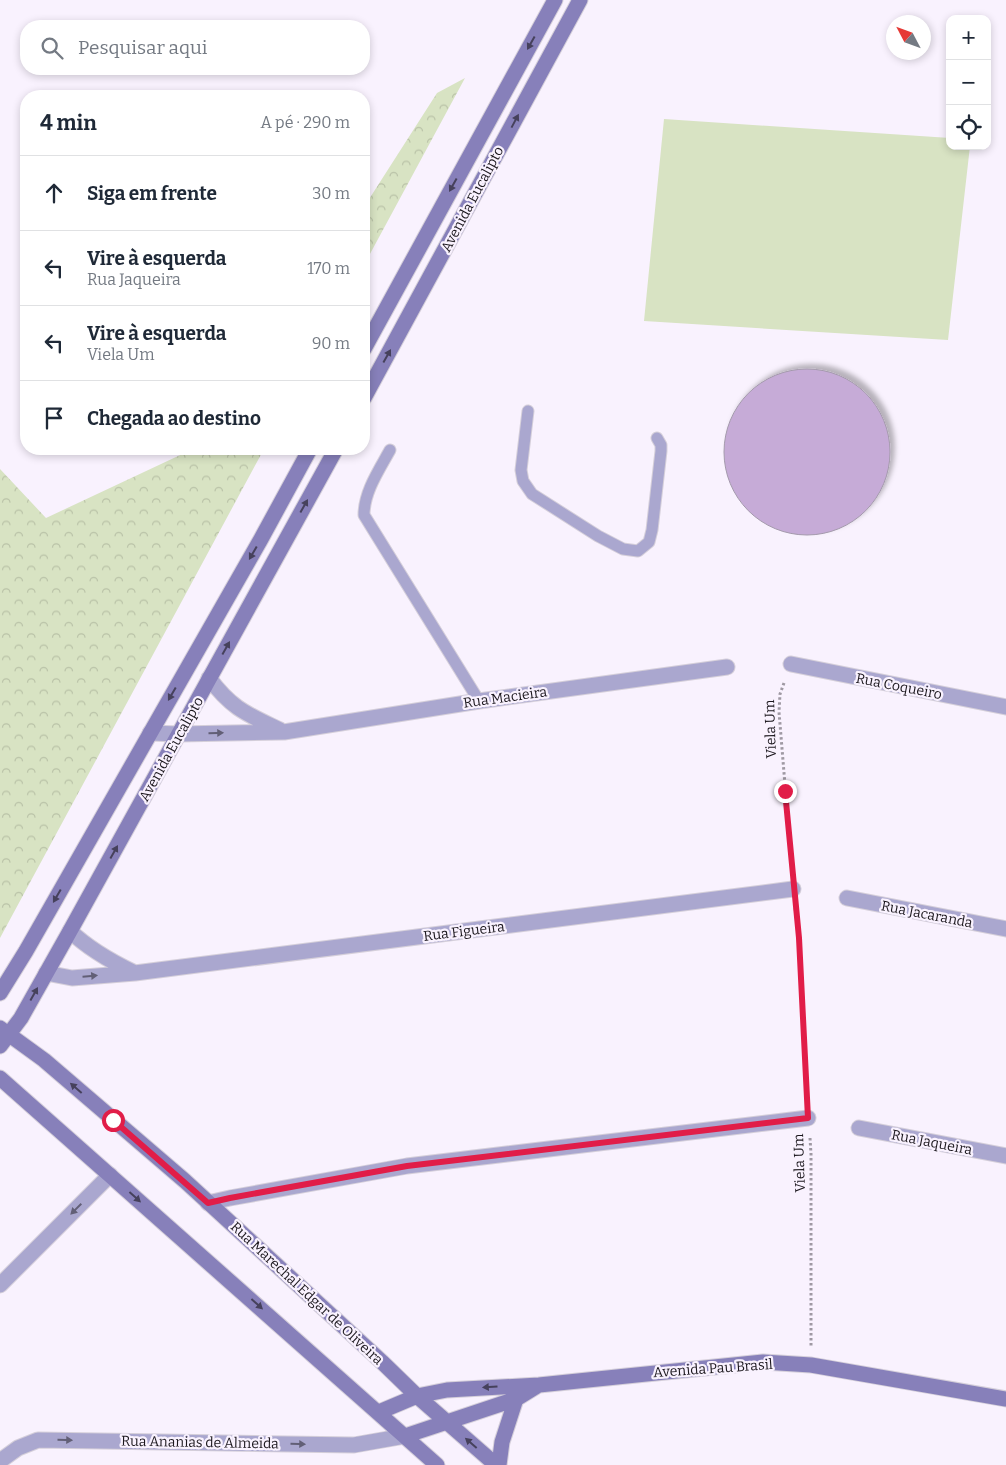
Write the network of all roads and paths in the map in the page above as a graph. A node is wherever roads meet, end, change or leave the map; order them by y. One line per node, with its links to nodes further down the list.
1 (555, 0): 3 (main road, Avenida Eucalipto, one-way to 3)
2 (580, 0): 4 (main road, Avenida Eucalipto, one-way to 2)
3 (370, 338)
4 (370, 387)
5 (528, 411): 6 (lane)
6 (657, 438)
7 (390, 450): 13 (lane)
8 (307, 455): 16 (main road, Avenida Eucalipto, one-way to 16)
9 (333, 455): 12 (main road, Avenida Eucalipto, one-way to 9)
10 (791, 664): 14 (street, Rua Coqueiro); 18 (path, Viela Um)
11 (727, 667): 13 (street, Rua Macieira)
12 (209, 678): 15 (street); 17 (main road, Avenida Eucalipto)
13 (479, 701): 15 (street, Rua Macieira)
14 (1006, 707)
15 (284, 732): 17 (street, Rua Macieira, one-way to 15)
16 (150, 733): 17 (street, Rua Macieira); 24 (main road, Avenida Eucalipto, one-way to 24)
17 (179, 734): 21 (main road, Avenida Eucalipto, one-way to 17)
18 (793, 889): 23 (street, Rua Figueira); 27 (path, Viela Um)
19 (847, 898): 20 (street, Rua Jacaranda)
20 (1006, 929)
21 (70, 931): 22 (main road, Avenida Eucalipto); 23 (street)
22 (46, 973): 23 (street, Rua Figueira, one-way to 23); 25 (main road, Avenida Eucalipto, one-way to 22)
23 (135, 973)
24 (0, 993)
25 (3, 1037): 31 (main road, Rua Marechal Edgar de Oliveira, one-way to 25)
26 (0, 1078): 30 (main road)
27 (808, 1118): 31 (street); 33 (path, Viela Um)
28 (859, 1128): 29 (street, Rua Jaqueira)
29 (1006, 1156)
30 (110, 1175): 32 (street, one-way to 32); 38 (main road, one-way to 38)
31 (208, 1203): 35 (main road, Rua Marechal Edgar de Oliveira)
32 (0, 1285)
33 (811, 1365): 34 (main road, Avenida Pau Brasil); 36 (main road, Avenida Pau Brasil)
34 (539, 1385): 35 (main road, Avenida Pau Brasil, one-way to 35); 37 (main road, Avenida Pau Brasil)
35 (417, 1396): 38 (main road, Avenida Pau Brasil); 39 (main road, Rua Marechal Edgar de Oliveira)
36 (1006, 1398)
37 (516, 1399): 39 (main road, Avenida Pau Brasil); 43 (main road)
38 (379, 1412): 40 (main road)
39 (446, 1421): 40 (main road, Avenida Pau Brasil); 43 (main road, Rua Marechal Edgar de Oliveira, one-way to 39)
40 (405, 1436): 41 (street, Rua Ananias de Almeida, one-way to 40); 42 (main road)
41 (0, 1460)
42 (437, 1465)
43 (497, 1465)

